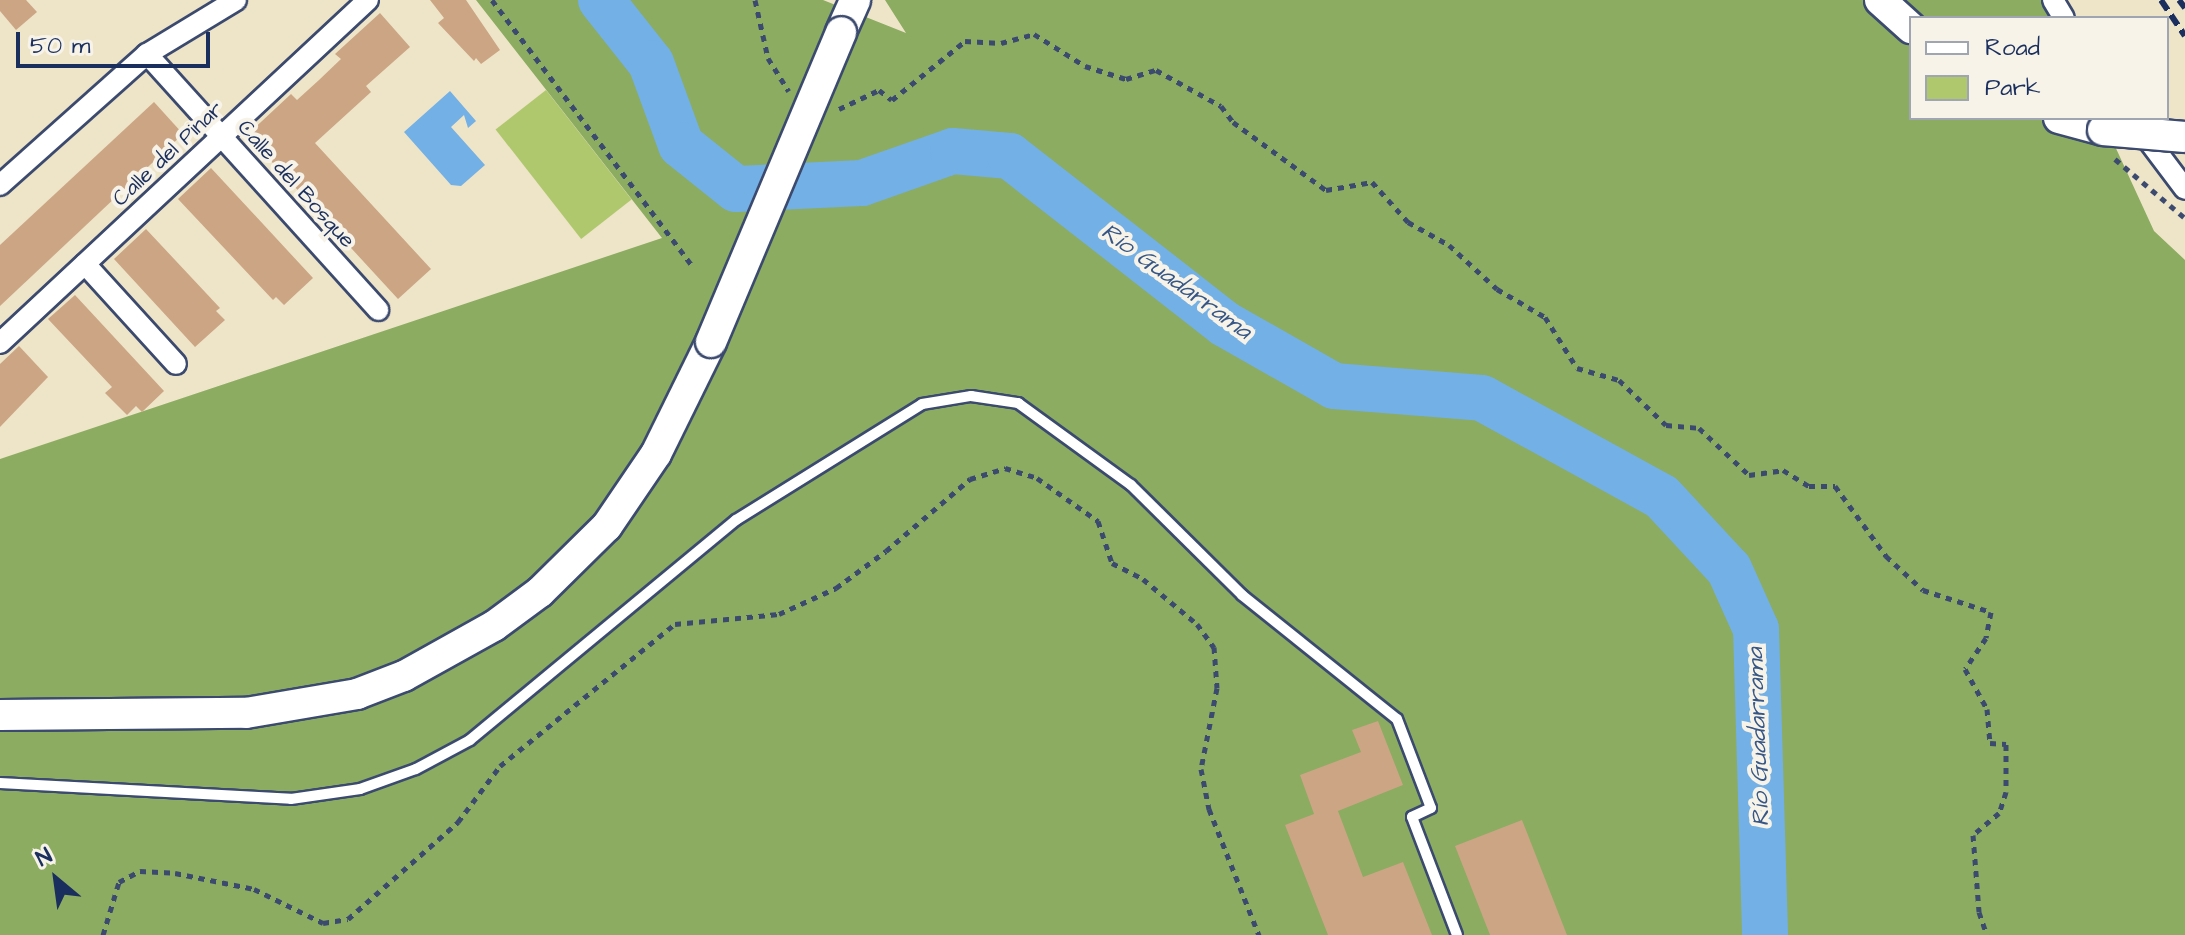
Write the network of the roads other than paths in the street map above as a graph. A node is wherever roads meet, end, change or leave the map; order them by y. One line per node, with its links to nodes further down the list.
1 (236, 0): 6 (street)
2 (368, 0): 9 (street, Calle del Pinar)
3 (855, 0): 18 (main road, bridge)
4 (1880, 0): 5 (main road)
5 (1909, 26)
6 (147, 54): 9 (street, Calle del Bosque); 11 (street)
7 (2066, 120): 10 (main road, bridge)
8 (2133, 120): 12 (street)
9 (222, 137): 13 (street, Calle del Pinar); 14 (street, Calle del Bosque)
10 (2185, 137)
11 (0, 185)
12 (2185, 189)
13 (85, 264): 15 (street, Calle del Pinar); 16 (street)
14 (378, 310)
15 (0, 343)
16 (176, 364)
17 (0, 704): 18 (main road)
18 (107, 714): 19 (main road)
19 (0, 715)
20 (0, 783): 21 (lane)
21 (1457, 935)

